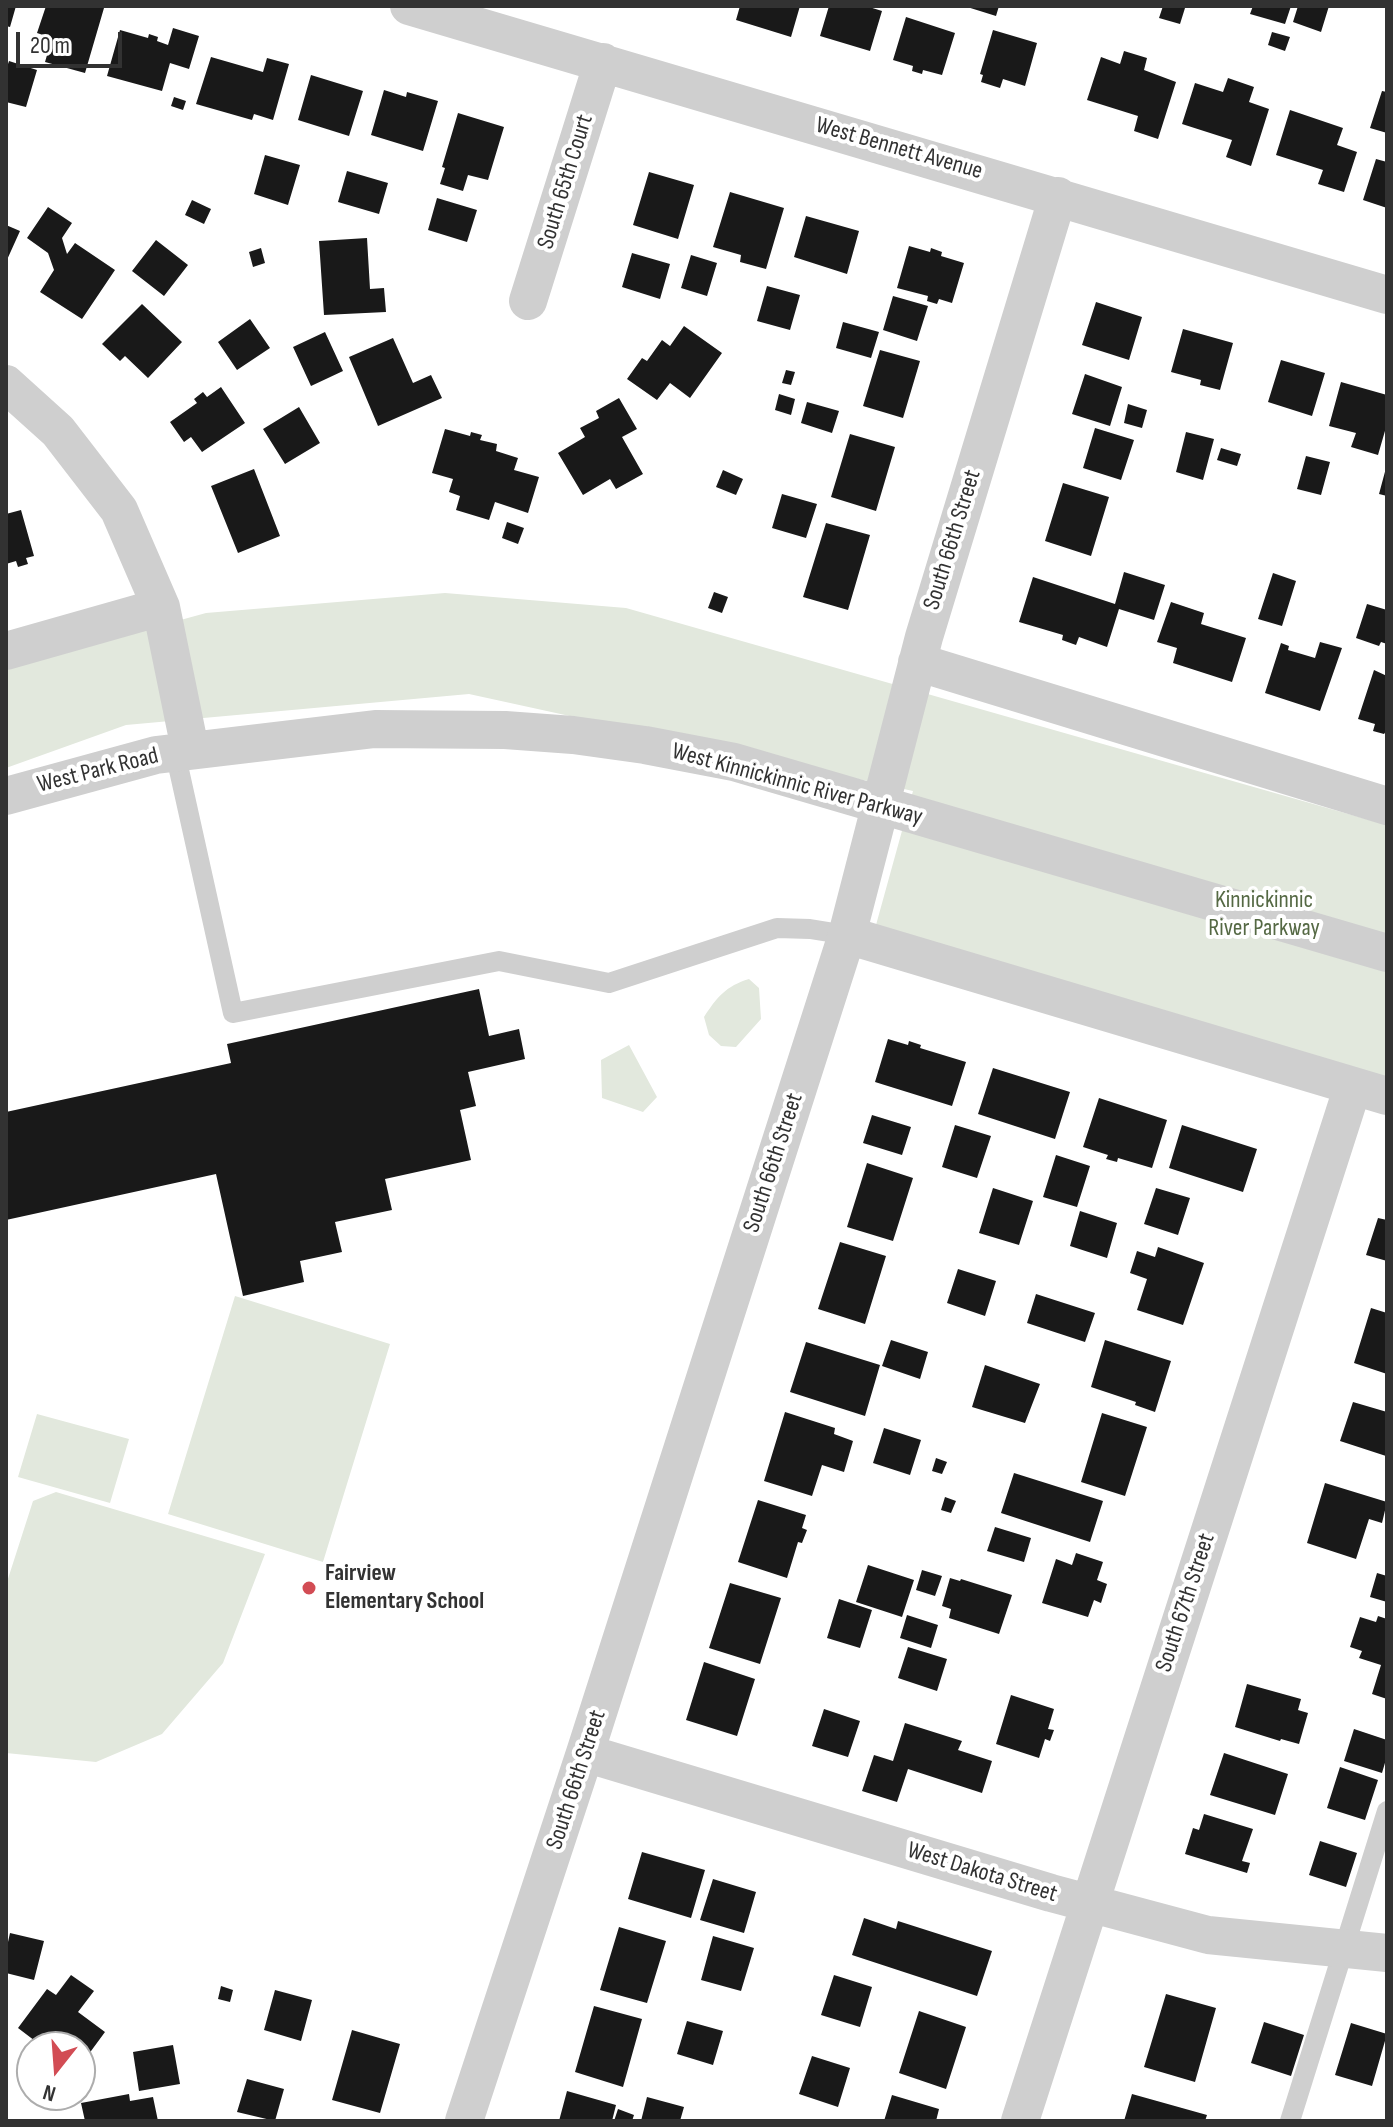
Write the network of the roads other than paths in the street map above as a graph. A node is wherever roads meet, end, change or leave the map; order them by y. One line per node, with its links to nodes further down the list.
1 (409, 6): 2 (street, West Bennett Avenue)
2 (603, 62): 3 (street, West Bennett Avenue); 5 (street, South 65th Court)
3 (1058, 196): 4 (street, West Bennett Avenue); 9 (street, South 66th Street)
4 (1387, 295)
5 (528, 301)
6 (6, 384): 7 (street)
7 (161, 607): 8 (street); 10 (street)
8 (6, 651)
9 (917, 662): 12 (street, South 66th Street); 13 (street)
10 (183, 751): 11 (street, West Park Road); 12 (street, West Kinnickinnic River Parkway); 14 (lane)
11 (6, 796)
12 (881, 805): 14 (street, South 66th Street); 15 (street, West Kinnickinnic River Parkway)
13 (1387, 806)
14 (847, 935): 16 (street); 17 (street, South 66th Street)
15 (1387, 953)
16 (1370, 1091): 19 (street, South 67th Street)
17 (585, 1753): 19 (street, West Dakota Street); 22 (street, South 66th Street)
18 (1387, 1811): 20 (lane)
19 (1090, 1905): 20 (street, West Dakota Street); 23 (street, South 67th Street)
20 (1345, 1950): 21 (street, West Dakota Street); 24 (lane)
21 (1387, 1953)
22 (464, 2121)
23 (1020, 2121)
24 (1290, 2121)

